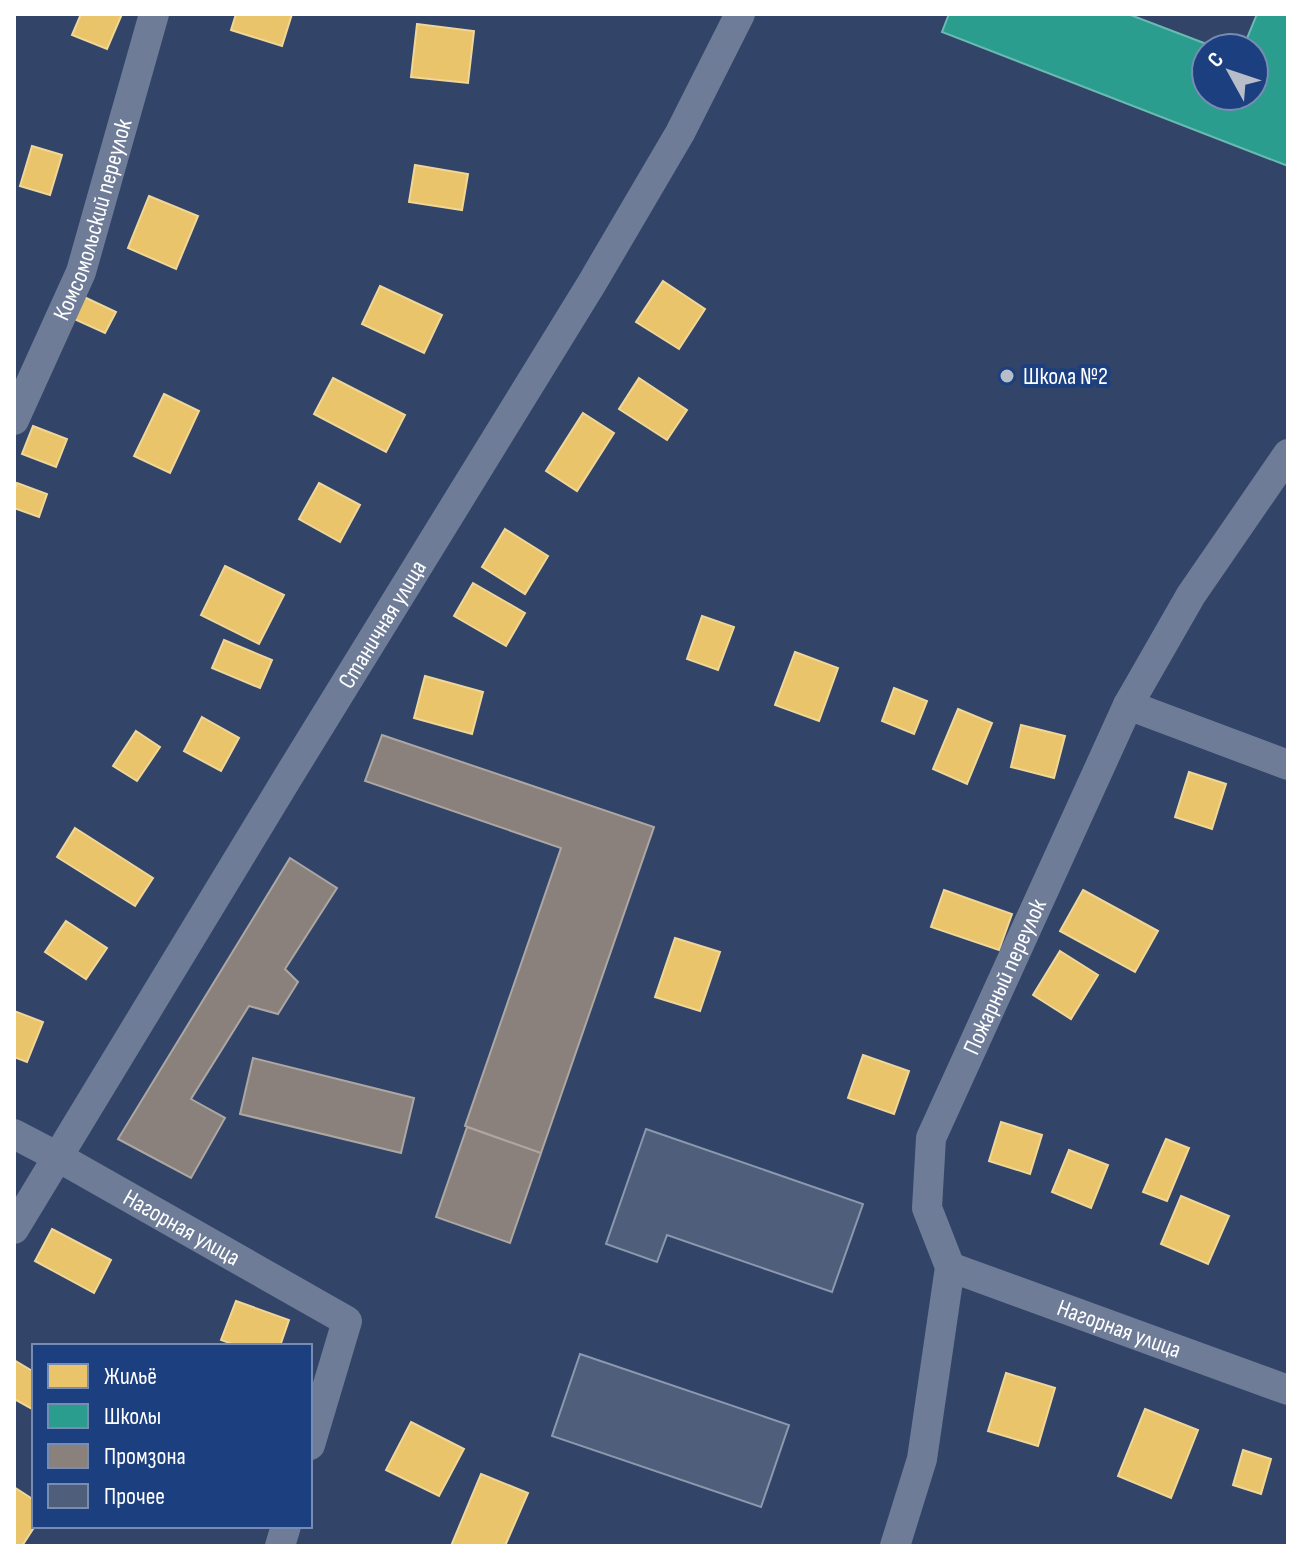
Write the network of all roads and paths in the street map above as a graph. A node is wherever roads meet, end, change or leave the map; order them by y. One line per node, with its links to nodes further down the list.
1 (154, 14): 3 (street, Комсомольский переулок)
2 (740, 14): 8 (street, Станичная улица)
3 (14, 420)
4 (1288, 454): 5 (street, Пожарный переулок)
5 (1128, 705): 6 (street); 10 (street, Пожарный переулок)
6 (1288, 765)
7 (14, 1134): 8 (street, Нагорная улица)
8 (58, 1157): 9 (street, Станичная улица); 12 (street, Нагорная улица)
9 (14, 1229)
10 (950, 1267): 11 (street, Нагорная улица); 13 (street, Пожарный переулок)
11 (1288, 1390)
12 (312, 1438)
13 (895, 1546)

